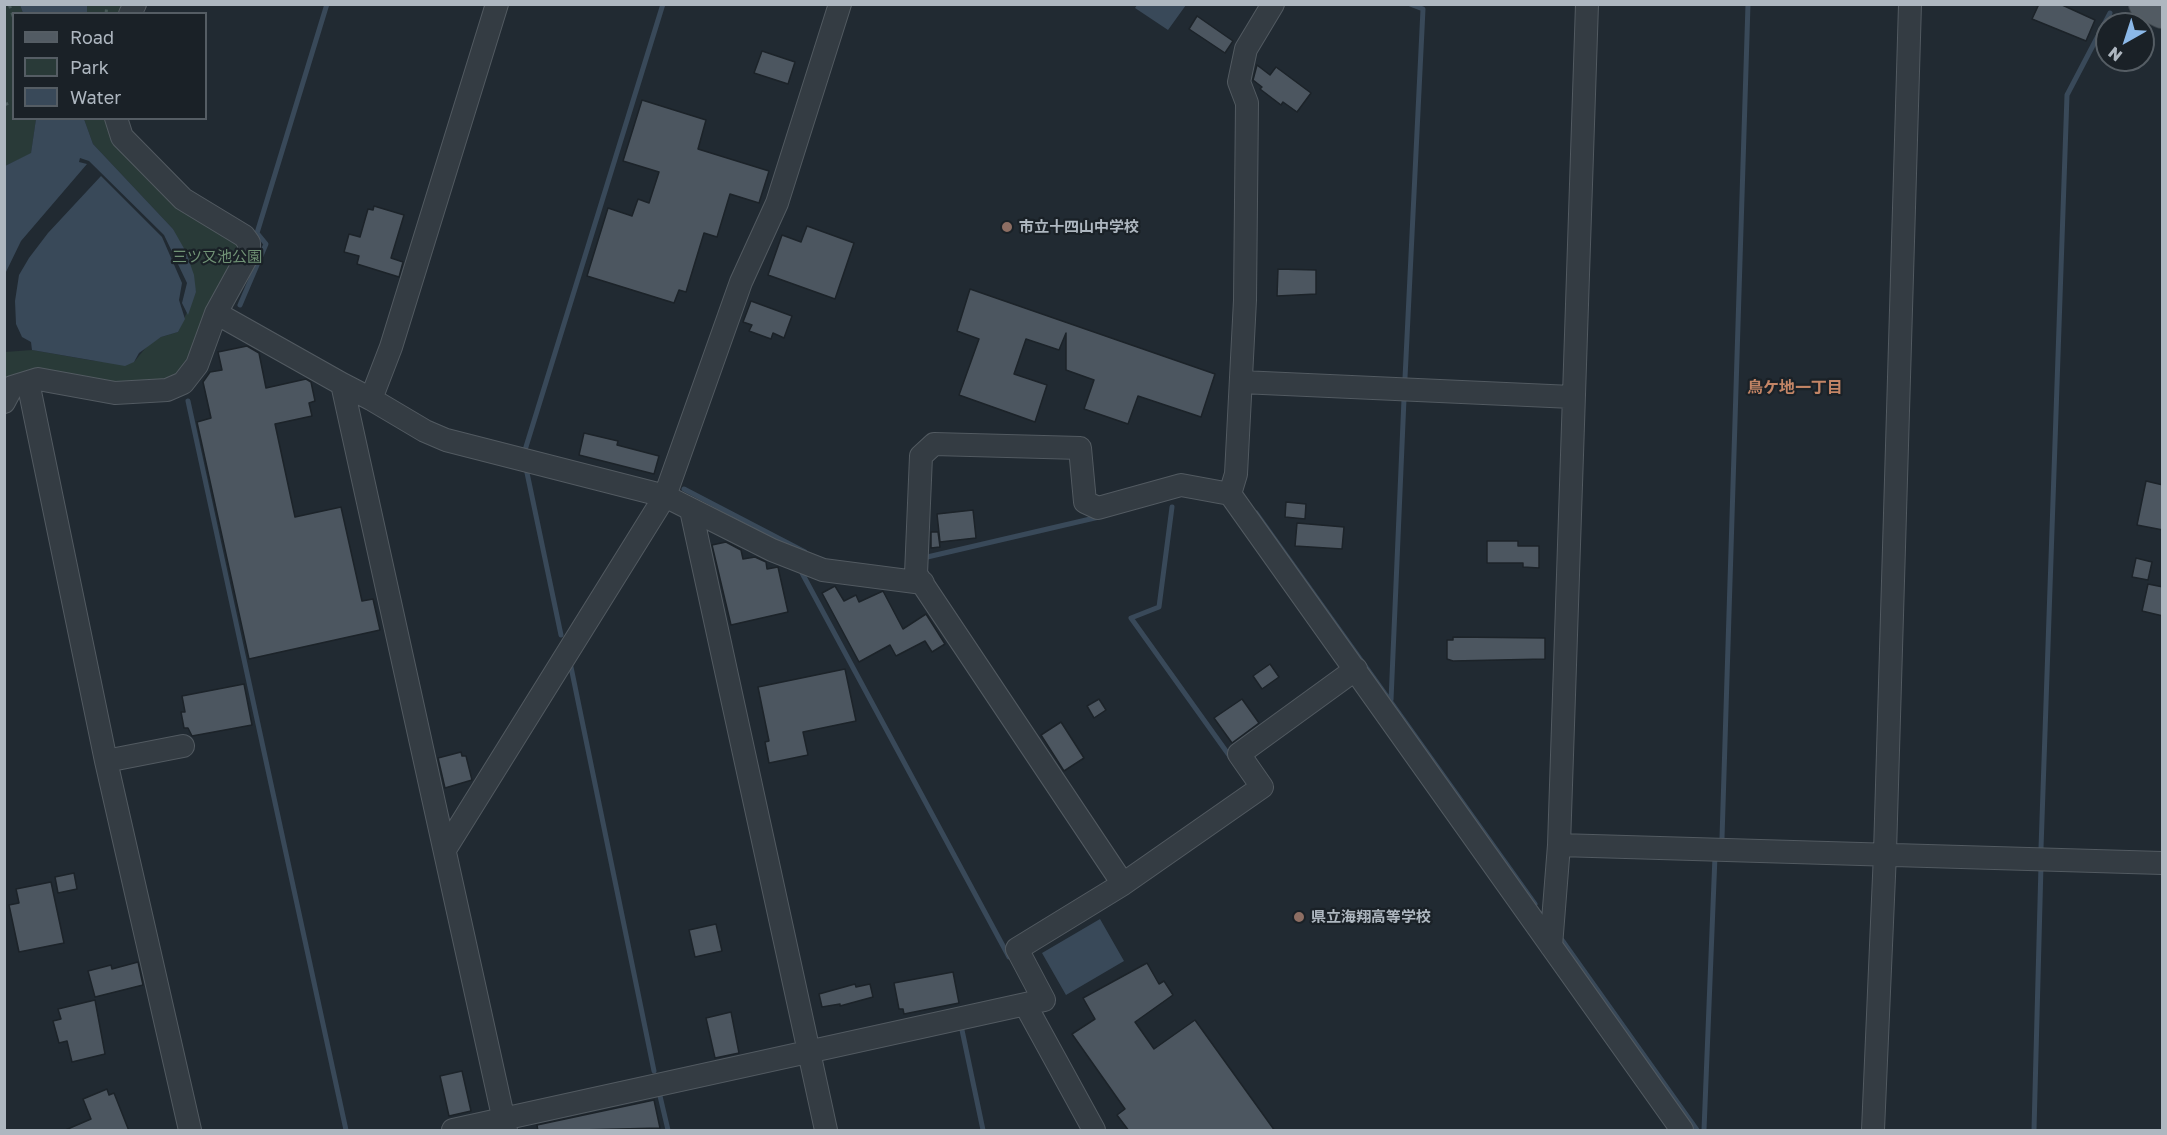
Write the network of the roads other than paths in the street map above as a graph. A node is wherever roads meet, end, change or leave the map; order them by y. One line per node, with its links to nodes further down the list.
1 (497, 4): 14 (street)
2 (840, 4): 17 (street)
3 (1273, 4): 11 (street)
4 (1587, 4): 13 (street)
5 (1910, 4): 25 (street)
6 (2144, 4): 7 (main road)
7 (2163, 13)
8 (117, 120): 9 (street)
9 (216, 313): 10 (street); 12 (street)
10 (28, 382): 15 (street); 22 (street)
11 (1241, 382): 13 (street); 16 (street)
12 (342, 384): 14 (street); 24 (street)
13 (1572, 397): 23 (street)
14 (371, 399): 17 (street)
15 (4, 402)
16 (1230, 494): 19 (street); 20 (street)
17 (665, 496): 18 (street); 24 (street)
18 (691, 510): 19 (street); 30 (street)
19 (922, 583): 27 (street)
20 (1356, 669): 27 (street); 28 (street)
21 (183, 746): 22 (street)
22 (106, 761): 32 (street)
23 (1559, 845): 25 (street); 28 (street)
24 (446, 848): 31 (street)
25 (1885, 853): 26 (street); 37 (street)
26 (2163, 863)
27 (1123, 884): 29 (street)
28 (1551, 946): 36 (street)
29 (1026, 1006): 30 (street); 35 (street)
30 (809, 1053): 31 (street); 34 (street)
31 (505, 1125): 33 (street)
32 (190, 1131)
33 (453, 1131)
34 (826, 1131)
35 (1094, 1131)
36 (1682, 1131)
37 (1873, 1131)

